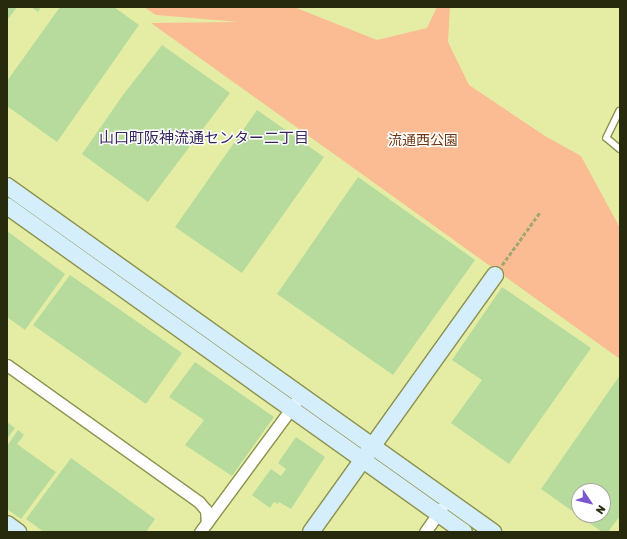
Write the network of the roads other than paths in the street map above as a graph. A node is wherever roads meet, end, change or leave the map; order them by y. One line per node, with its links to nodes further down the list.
1 (620, 111): 2 (lane)
2 (620, 149)
3 (7, 186): 7 (street)
4 (7, 206): 8 (street)
5 (497, 272): 9 (street)
6 (7, 365): 13 (street)
7 (301, 395): 8 (street); 9 (street)
8 (291, 409): 10 (street); 13 (street)
9 (372, 446): 10 (street); 11 (street)
10 (362, 459): 12 (street); 17 (street)
11 (448, 499): 12 (street); 20 (street)
12 (438, 513): 18 (street); 19 (street)
13 (207, 523): 16 (street)
14 (7, 524): 15 (street)
15 (18, 532)
16 (200, 532)
17 (311, 532)
18 (425, 532)
19 (464, 532)
20 (493, 532)

